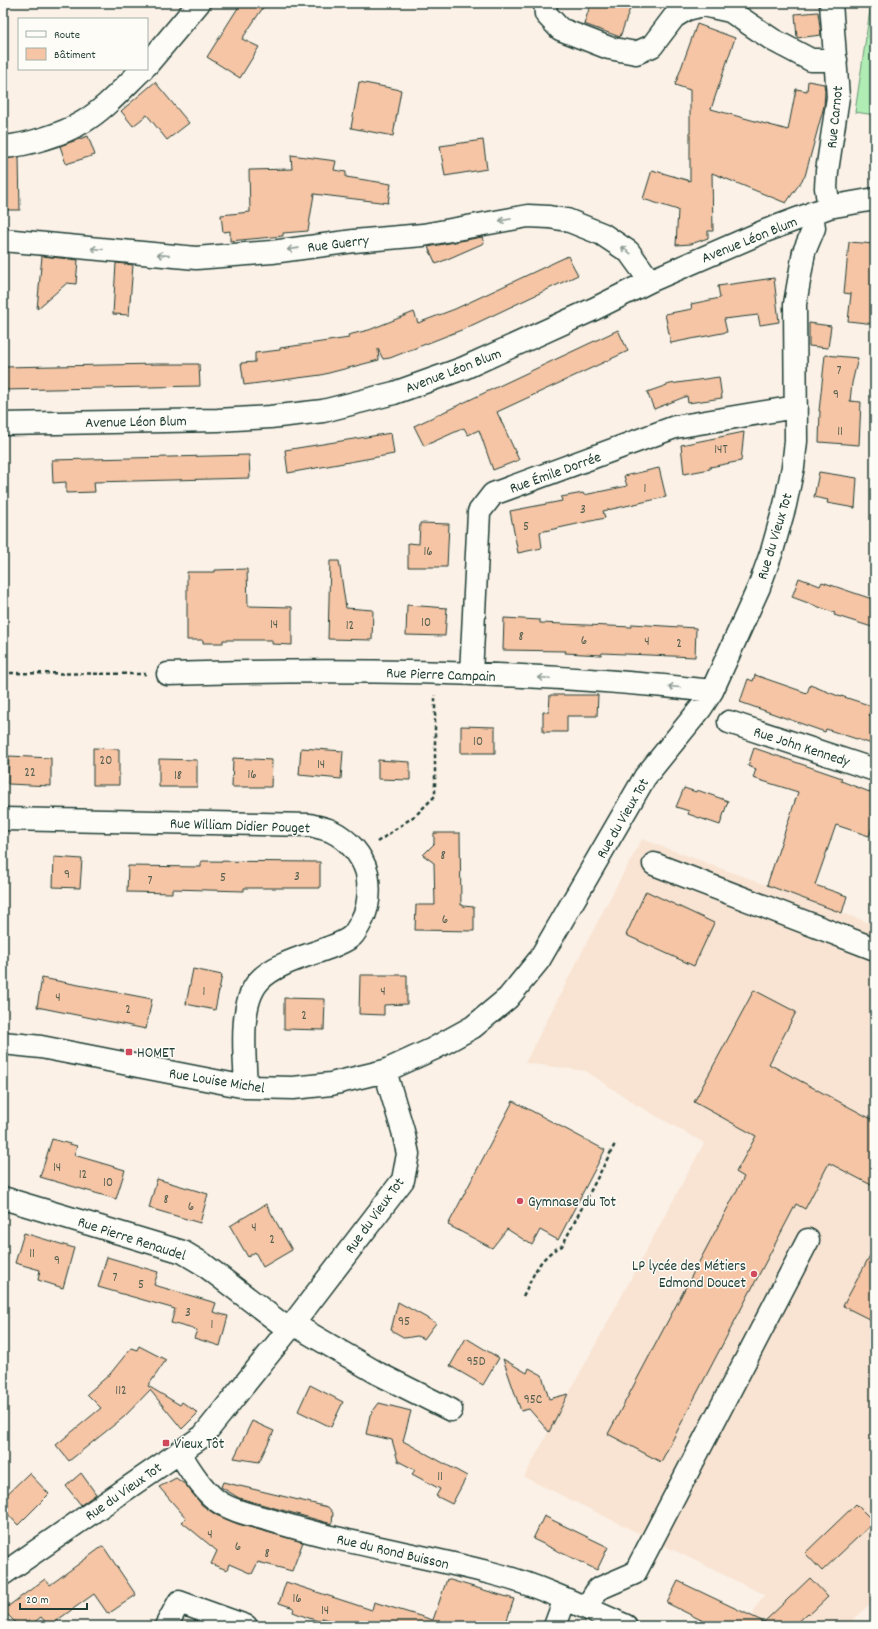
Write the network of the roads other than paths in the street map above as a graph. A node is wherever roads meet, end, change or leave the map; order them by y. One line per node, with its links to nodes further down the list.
1 (199, 3): 5 (street)
2 (545, 3): 4 (street)
3 (831, 3): 4 (street, Rue Carnot)
4 (836, 60): 9 (street, Rue Carnot)
5 (148, 64)
6 (142, 70): 7 (street)
7 (3, 147)
8 (875, 199): 9 (street, Avenue Léon Blum)
9 (821, 210): 11 (street, Avenue Léon Blum); 12 (street, Rue du Vieux Tot)
10 (3, 240): 11 (street, Rue Guerry, one-way to 10)
11 (650, 281): 13 (street, Avenue Léon Blum)
12 (796, 407): 15 (street, Rue Émile Dorrée); 16 (street, Rue du Vieux Tot)
13 (3, 424)
14 (168, 674): 15 (street, Rue Pierre Campain)
15 (471, 674): 16 (street, Rue Pierre Campain, one-way to 15)
16 (712, 691): 23 (street, Rue du Vieux Tot)
17 (729, 722): 18 (street, Rue John Kennedy)
18 (875, 770)
19 (3, 819): 24 (street, Rue William Didier Pouget)
20 (654, 864): 21 (street)
21 (875, 949)
22 (3, 1042): 24 (street, Rue Louise Michel)
23 (385, 1071): 24 (street, Rue Louise Michel); 27 (street, Rue du Vieux Tot)
24 (246, 1087)
25 (3, 1198): 27 (street, Rue Pierre Renaudel)
26 (808, 1240): 32 (street)
27 (290, 1326): 28 (street); 29 (street, Rue du Vieux Tot)
28 (451, 1410)
29 (179, 1452): 30 (street, Rue du Vieux Tot); 31 (street, Rue du Rond Buisson)
30 (3, 1574)
31 (565, 1599): 32 (street, Rue du Rond Buisson); 35 (street)
32 (586, 1608): 36 (street, Rue du Rond Buisson)
33 (166, 1626): 34 (street)
34 (246, 1626)
35 (555, 1626)
36 (626, 1626)

